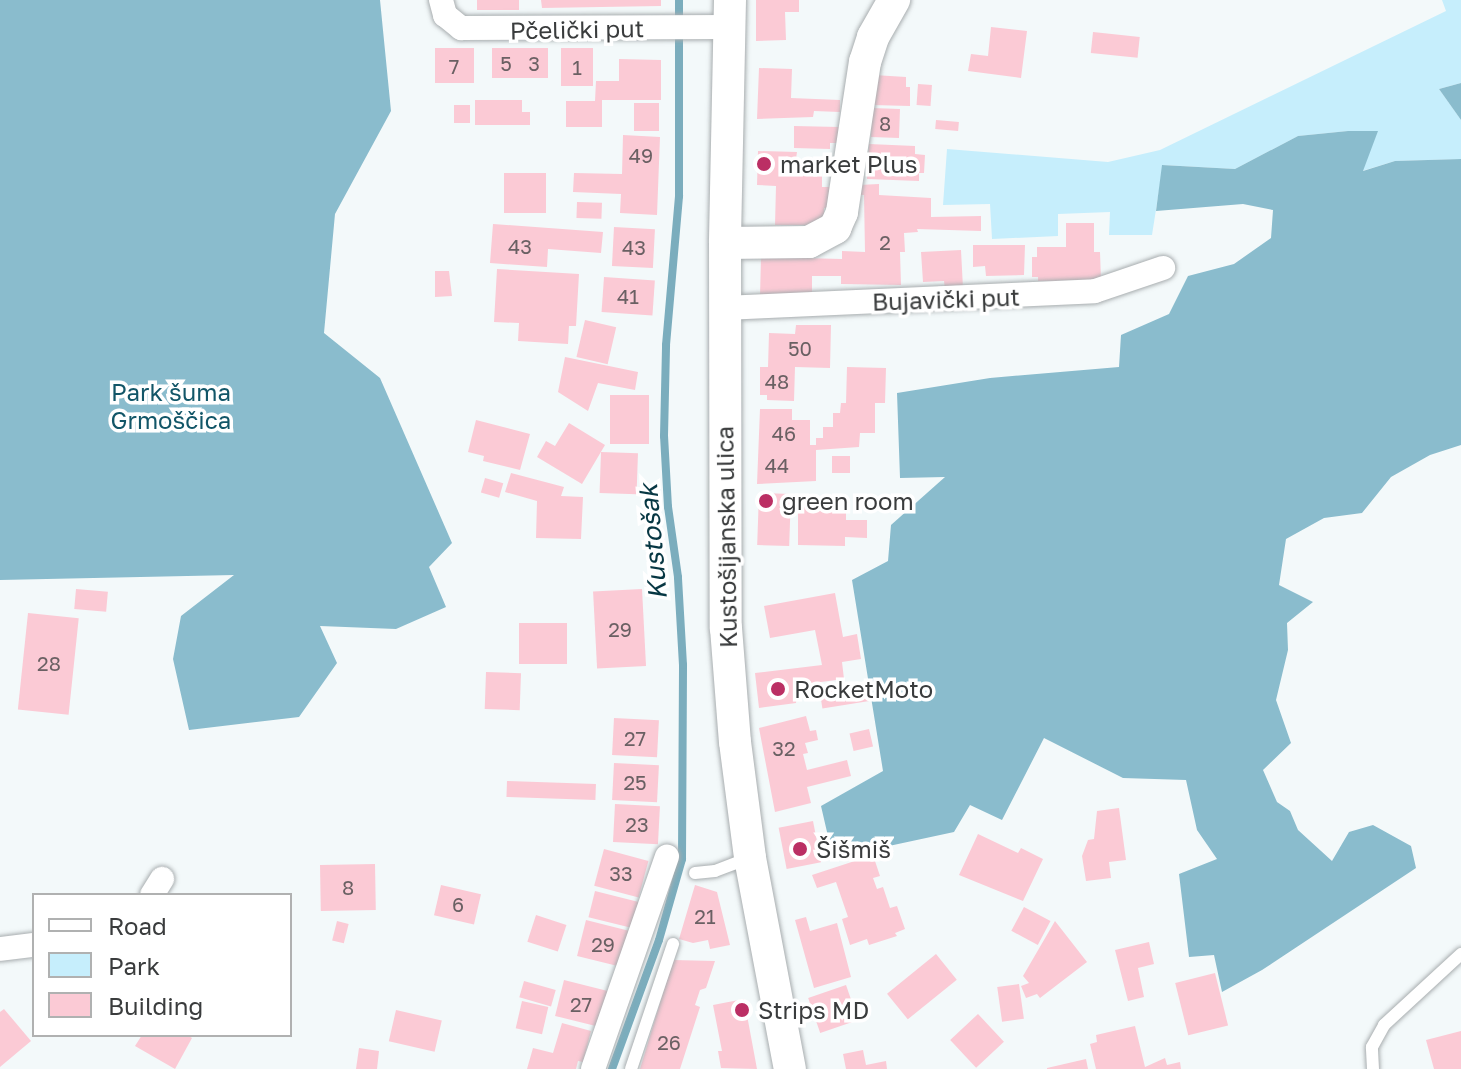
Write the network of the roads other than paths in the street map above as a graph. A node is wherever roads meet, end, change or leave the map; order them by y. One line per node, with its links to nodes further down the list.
1 (441, 0): 3 (street, Pčelički put)
2 (894, 0): 4 (street)
3 (729, 13): 4 (street, Kustošijanska ulica)
4 (725, 243): 6 (street, Kustošijanska ulica)
5 (1163, 268): 6 (street, Bujavički put)
6 (724, 308): 8 (street, Kustošijanska ulica)
7 (667, 856): 14 (street)
8 (750, 858): 9 (lane); 16 (street, Kustošijanska ulica)
9 (695, 873)
10 (673, 944): 15 (lane)
11 (32, 945): 12 (street)
12 (0, 949)
13 (1461, 954): 17 (lane)
14 (593, 1069)
15 (631, 1069)
16 (790, 1069)
17 (1373, 1069)

